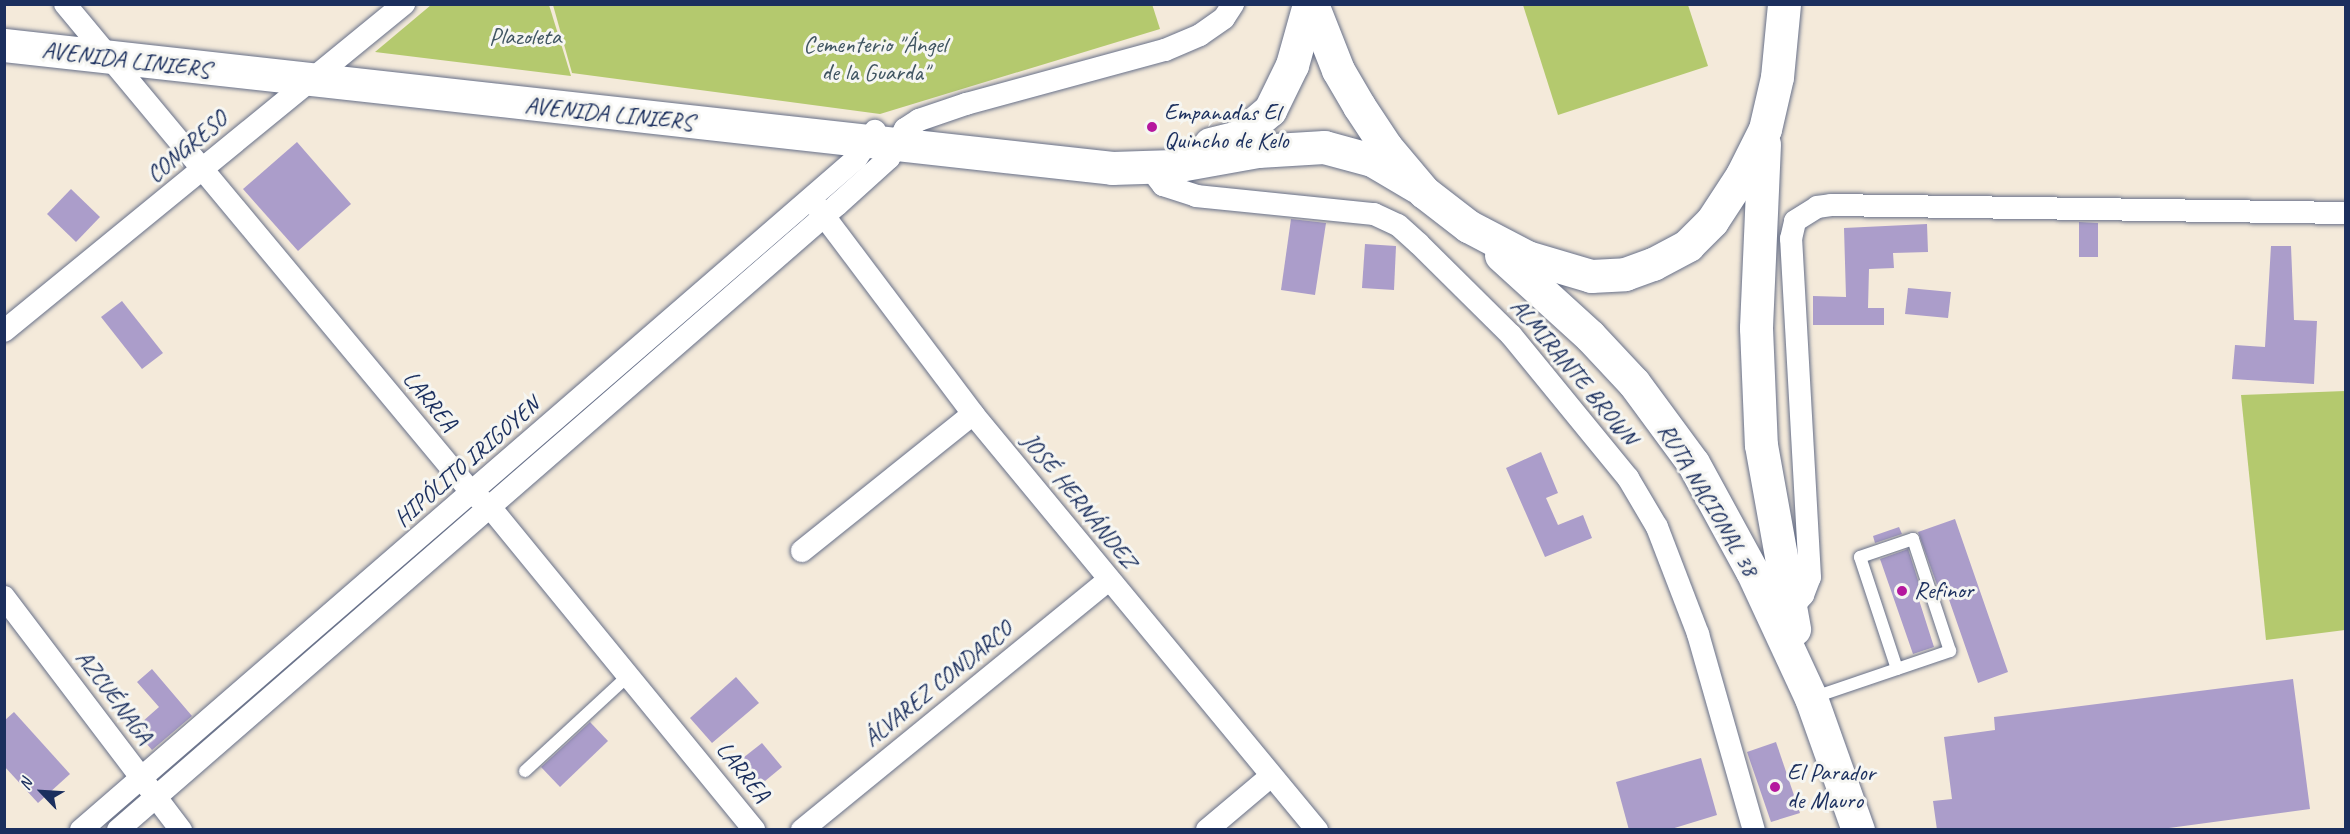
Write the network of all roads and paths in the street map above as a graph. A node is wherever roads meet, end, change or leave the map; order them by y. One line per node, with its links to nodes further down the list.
1 (65, 4): 8 (street, LARREA)
2 (404, 4): 9 (street, CONGRESO)
3 (1233, 4): 11 (street, HIPÓLITO IRIGOYEN)
4 (1310, 4): 12 (main road); 15 (main road)
5 (1784, 4): 10 (main road)
6 (4, 25): 8 (main road, AVENIDA LINIERS)
7 (4, 45): 8 (main road, AVENIDA LINIERS)
8 (100, 46): 9 (main road, AVENIDA LINIERS); 14 (street, LARREA)
9 (318, 72): 11 (main road, AVENIDA LINIERS); 14 (street, CONGRESO)
10 (1765, 129): 18 (main road); 25 (main road, RUTA NACIONAL 38)
11 (888, 135): 12 (main road, AVENIDA LINIERS); 13 (main road, AVENIDA LINIERS); 16 (street, HIPÓLITO IRIGOYEN)
12 (1212, 152): 13 (main road, AVENIDA LINIERS); 15 (main road)
13 (1149, 167): 40 (street, ALMIRANTE BROWN)
14 (201, 171): 19 (street, CONGRESO); 21 (street, LARREA)
15 (1424, 192): 18 (main road)
16 (817, 207): 20 (street, JOSÉ HERNÁNDEZ); 21 (street, HIPÓLITO IRIGOYEN)
17 (2346, 213): 25 (street)
18 (1468, 226): 28 (main road, RUTA NACIONAL 38)
19 (4, 331)
20 (973, 414): 22 (street); 23 (street, JOSÉ HERNÁNDEZ)
21 (481, 500): 27 (street, LARREA); 31 (street, HIPÓLITO IRIGOYEN); 32 (street, HIPÓLITO IRIGOYEN)
22 (802, 551)
23 (1108, 580): 30 (street, JOSÉ HERNÁNDEZ); 37 (street, ÁLVAREZ CONDARCO)
24 (4, 597): 31 (street, AZCUÉNAGA)
25 (1790, 610): 28 (main road, RUTA NACIONAL 38)
26 (1897, 669): 26 (lane); 28 (lane)
27 (629, 675): 29 (lane); 36 (street, LARREA)
28 (1811, 698): 41 (main road, RUTA NACIONAL 38)
29 (525, 771)
30 (1271, 776): 38 (street); 39 (street, JOSÉ HERNÁNDEZ)
31 (141, 778): 32 (street, AZCUÉNAGA); 33 (street, HIPÓLITO IRIGOYEN)
32 (155, 798): 34 (street, HIPÓLITO IRIGOYEN); 35 (street, AZCUÉNAGA)
33 (81, 830)
34 (118, 830)
35 (181, 830)
36 (754, 830)
37 (801, 830)
38 (1207, 830)
39 (1317, 830)
40 (1754, 830)
41 (1858, 830)

